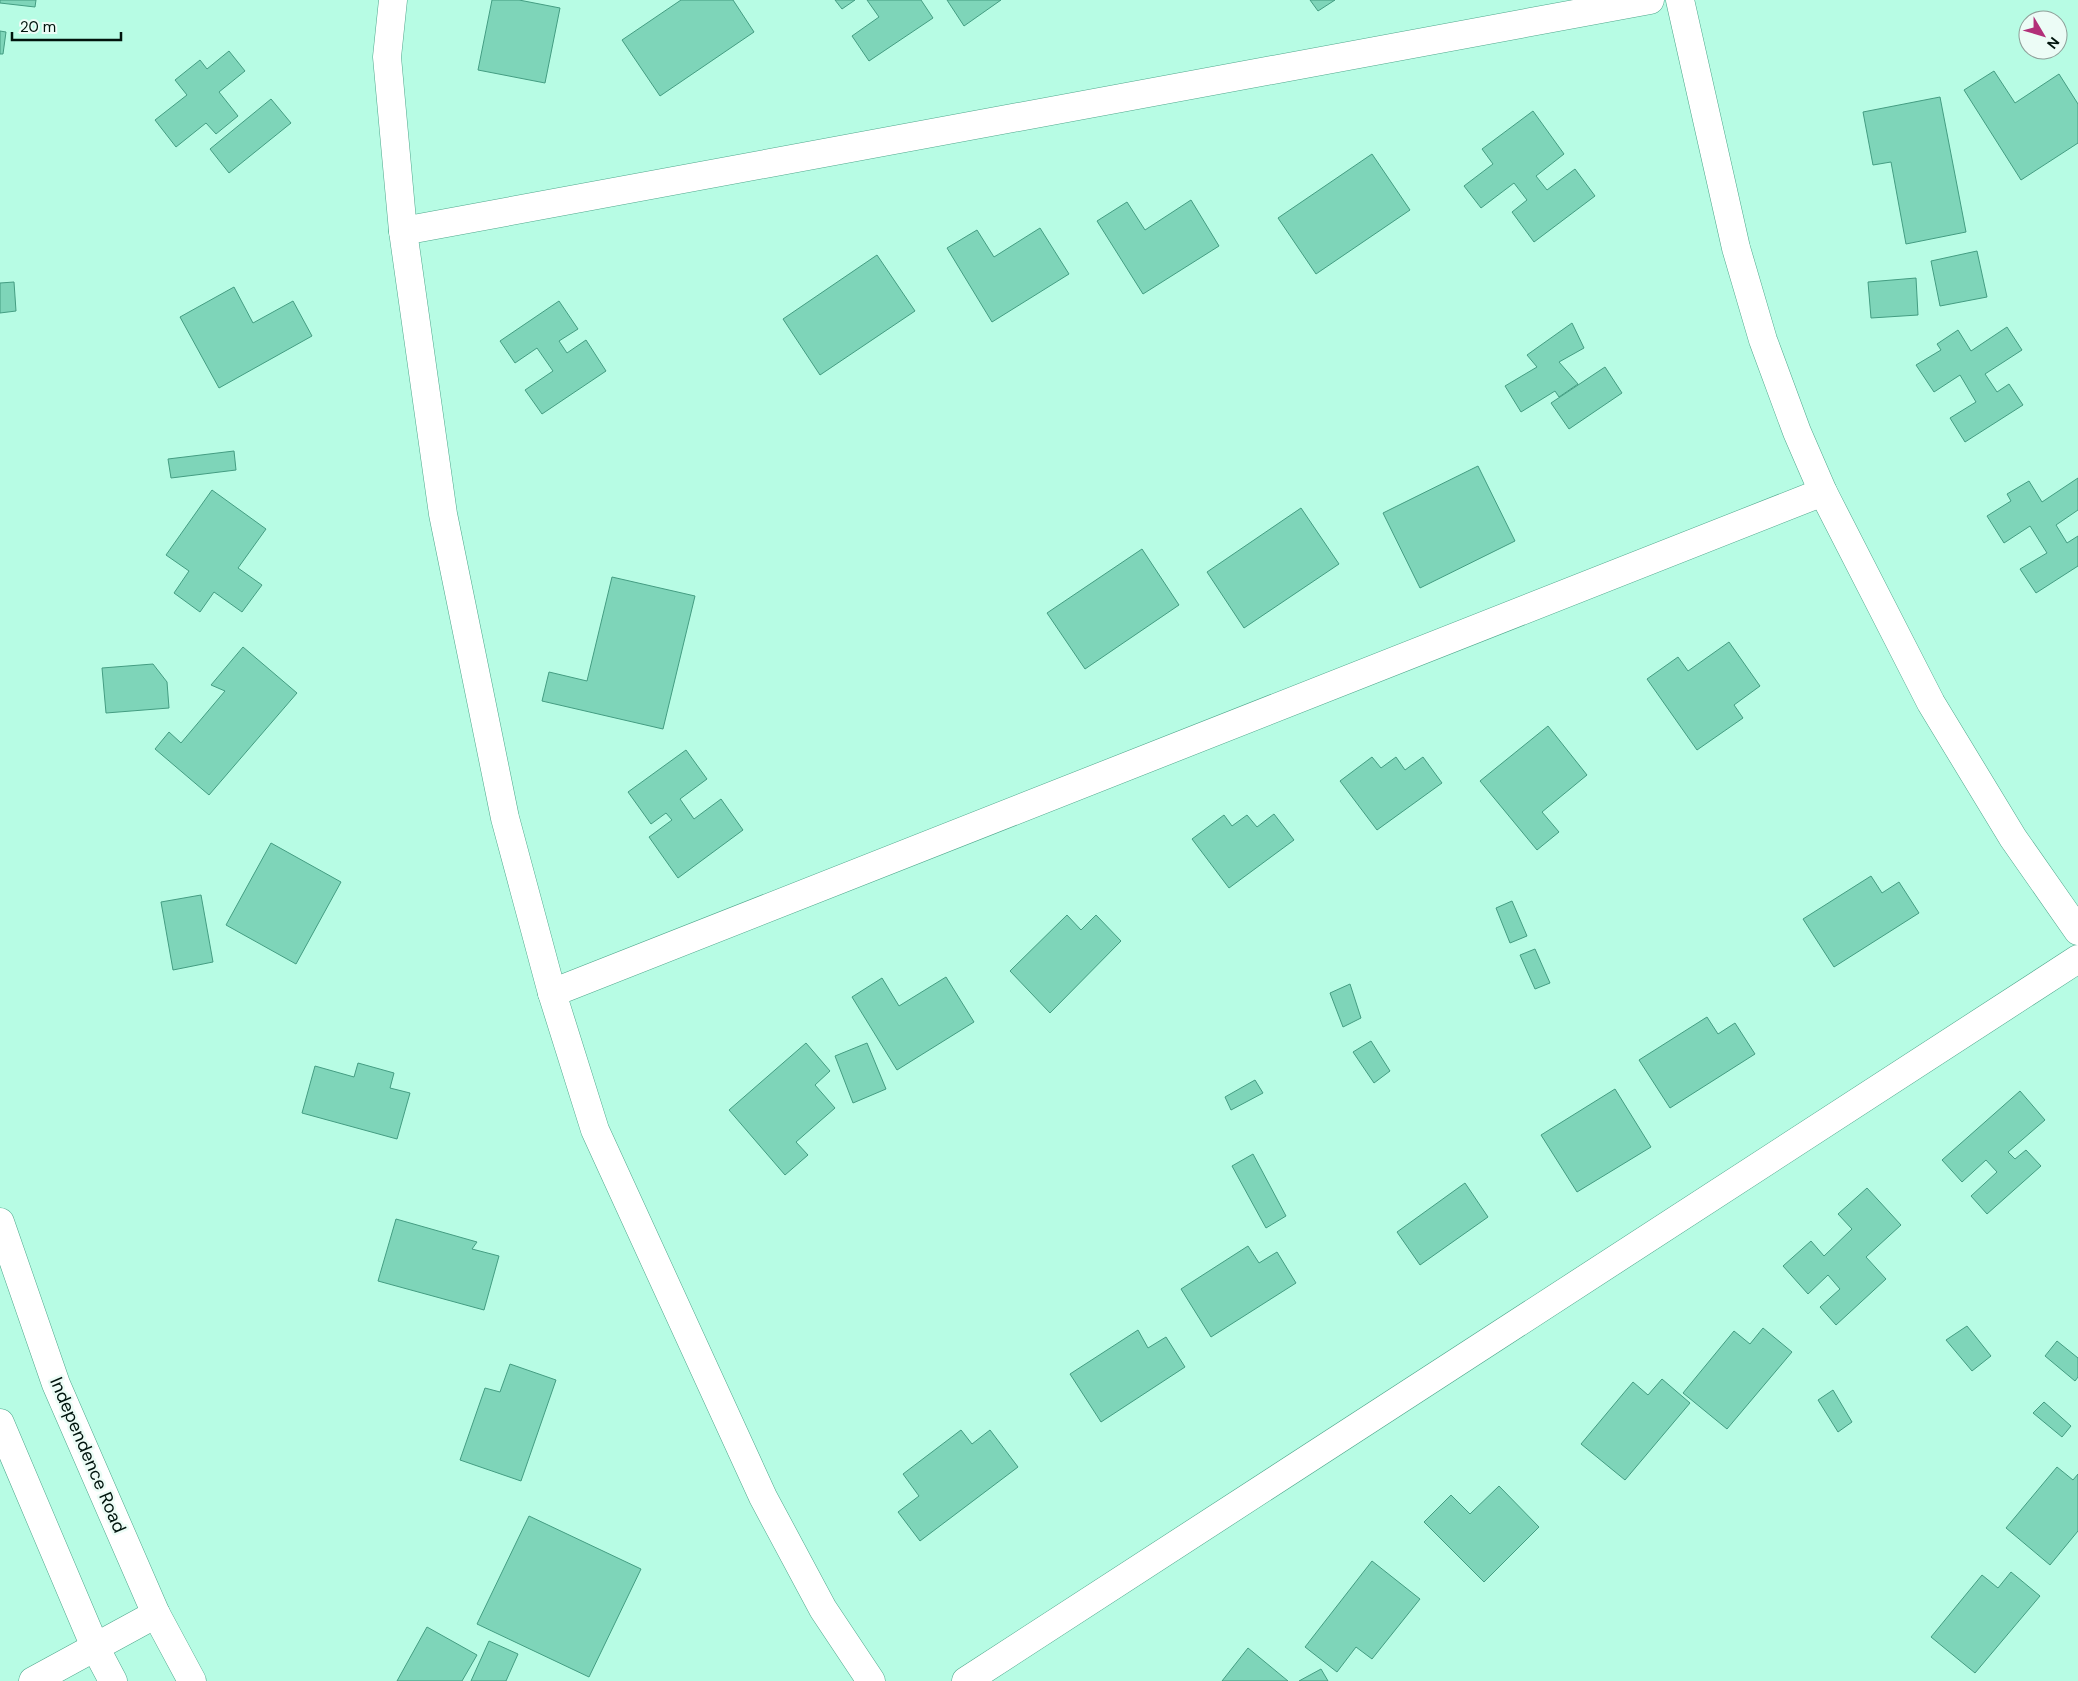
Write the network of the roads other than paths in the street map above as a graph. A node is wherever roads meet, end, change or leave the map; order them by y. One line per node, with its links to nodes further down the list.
1 (393, 0): 4 (street)
2 (1650, 0): 4 (street)
3 (1680, 0): 5 (street)
4 (403, 231): 8 (street)
5 (1823, 492): 6 (street); 8 (street)
6 (2078, 931)
7 (2078, 959): 17 (street)
8 (552, 993): 16 (street)
9 (0, 1222): 11 (street, Independence Road)
10 (0, 1422): 12 (street)
11 (156, 1614): 12 (street); 15 (street, Independence Road)
12 (95, 1647): 13 (street); 14 (street)
13 (33, 1681)
14 (113, 1681)
15 (192, 1681)
16 (871, 1681)
17 (966, 1681)

